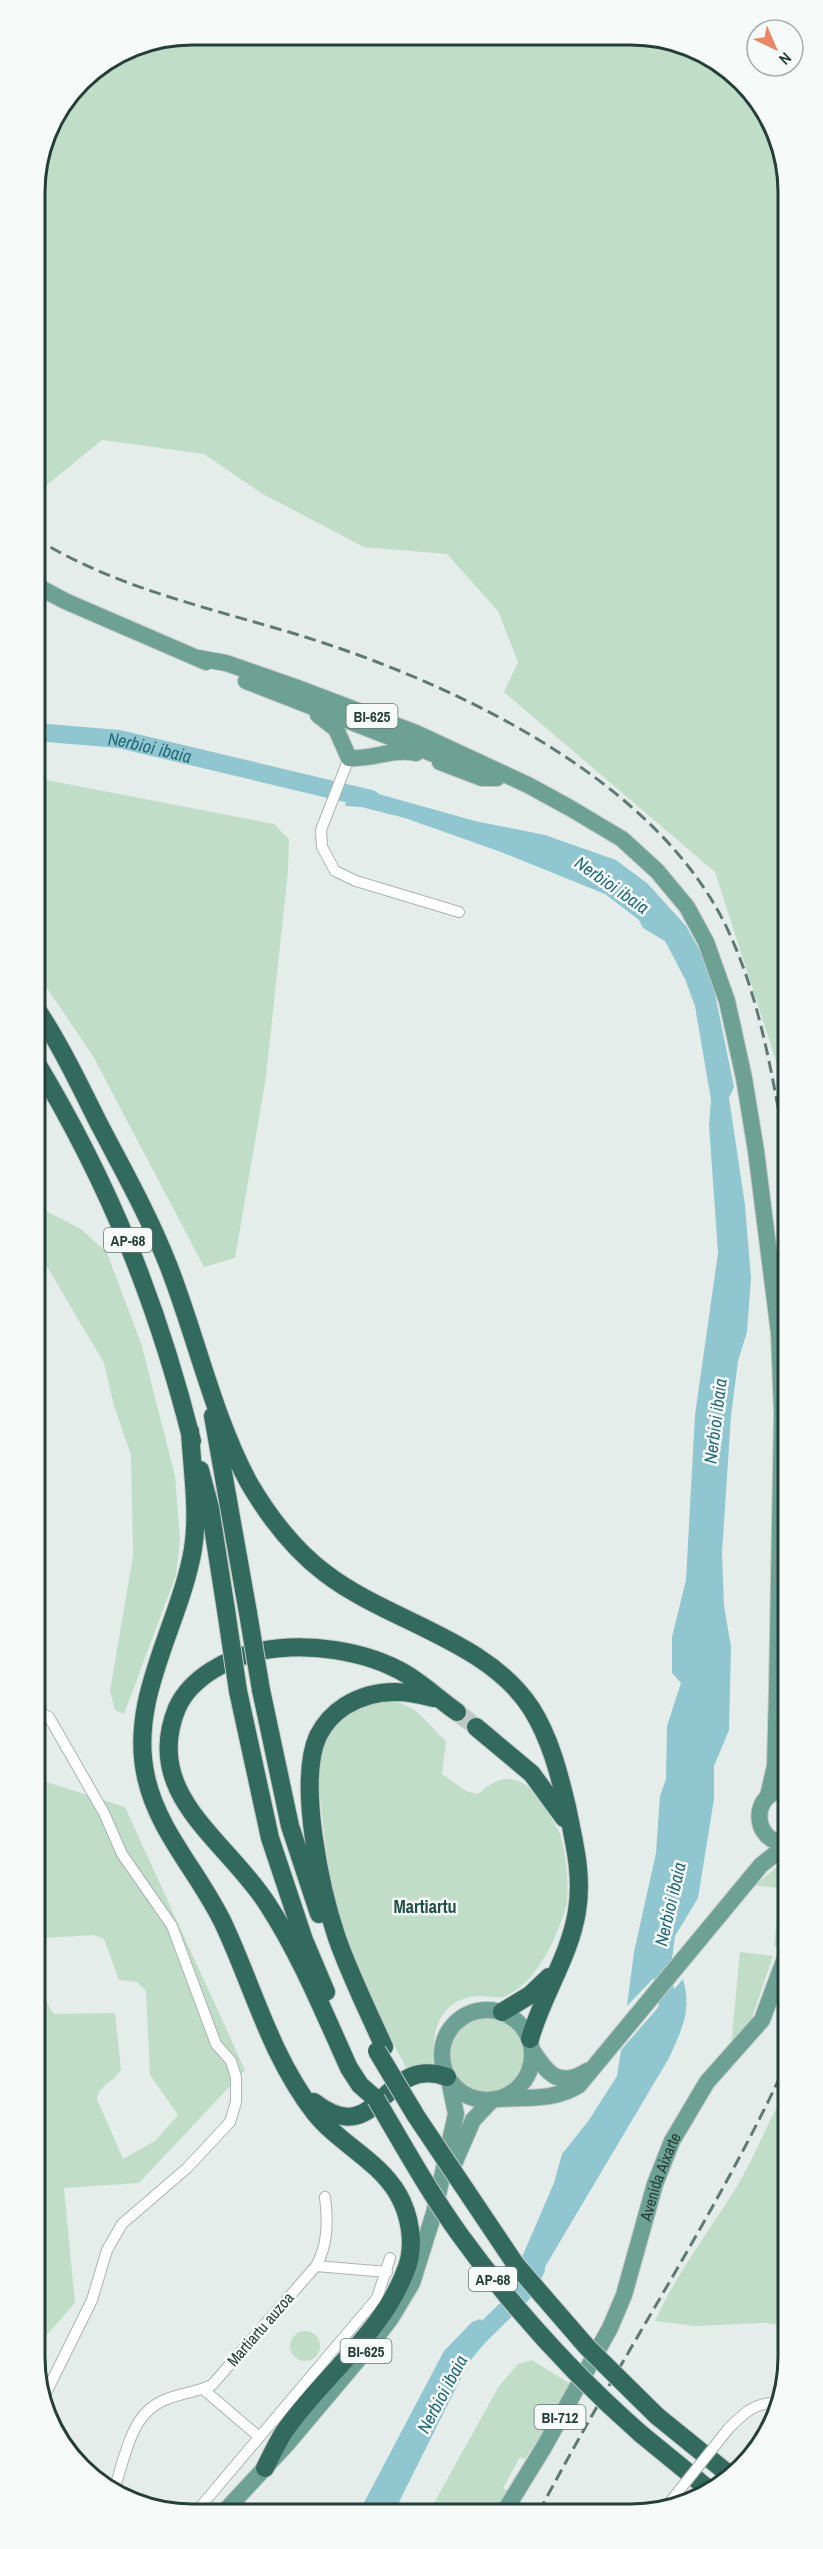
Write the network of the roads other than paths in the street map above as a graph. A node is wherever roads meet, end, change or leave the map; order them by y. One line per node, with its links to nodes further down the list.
1 (45, 590): 2 (main road, BI-625)
2 (198, 658): 3 (main road); 4 (main road, BI-625)
3 (247, 682): 5 (main road); 6 (main road)
4 (297, 687): 5 (main road); 7 (main road, BI-625)
5 (366, 726): 6 (main road); 7 (main road); 8 (main road); 9 (main road)
6 (347, 752): 8 (main road); 11 (street)
7 (458, 752): 10 (main road, BI-625)
8 (368, 756): 9 (main road)
9 (497, 778): 10 (main road)
10 (539, 792): 14 (main road, BI-625)
11 (459, 912)
12 (45, 1025): 15 (highway, AP-68)
13 (45, 1077): 16 (highway, AP-68)
14 (778, 1325)
15 (203, 1368): 25 (highway); 33 (highway, AP-68, bridge)
16 (190, 1431): 35 (highway, AP-68, bridge); 37 (highway)
17 (778, 1635): 18 (main road, BI-625)
18 (777, 1691): 19 (main road, BI-625); 23 (main road, BI-625)
19 (778, 1697)
20 (45, 1715): 44 (street)
21 (476, 1727): 25 (highway)
22 (778, 1793): 23 (main road)
23 (768, 1796): 24 (main road)
24 (759, 1825): 26 (main road); 28 (main road)
25 (571, 1829): 29 (highway)
26 (778, 1842)
27 (778, 1851): 28 (main road)
28 (743, 1888): 34 (main road)
29 (555, 1972): 31 (highway); 32 (highway)
30 (778, 1977): 55 (main road, Avenida Aixarte / BI-712)
31 (502, 2012): 32 (main road); 36 (main road, BI-625)
32 (531, 2044): 34 (main road); 38 (main road, BI-625)
33 (381, 2049): 35 (highway); 49 (highway, AP-68, bridge)
34 (597, 2063): 38 (main road)
35 (354, 2065): 51 (highway, AP-68, bridge)
36 (448, 2079): 37 (highway); 38 (main road); 40 (main road, BI-625)
37 (300, 2092): 48 (highway)
38 (494, 2099): 40 (main road, BI-625)
39 (325, 2198): 42 (street, Martiartu auzoa)
40 (434, 2213): 48 (main road, BI-625)
41 (390, 2258): 43 (street)
42 (315, 2266): 43 (street); 45 (street, Martiartu auzoa)
43 (387, 2272): 47 (street)
44 (49, 2389)
45 (203, 2389): 47 (street); 50 (street, Martiartu auzoa)
46 (770, 2404): 52 (street, bridge)
47 (258, 2436): 53 (street)
48 (265, 2468): 54 (main road, BI-625)
49 (725, 2470)
50 (116, 2483)
51 (703, 2485)
52 (673, 2498)
53 (203, 2504)
54 (231, 2504)
55 (509, 2504)

